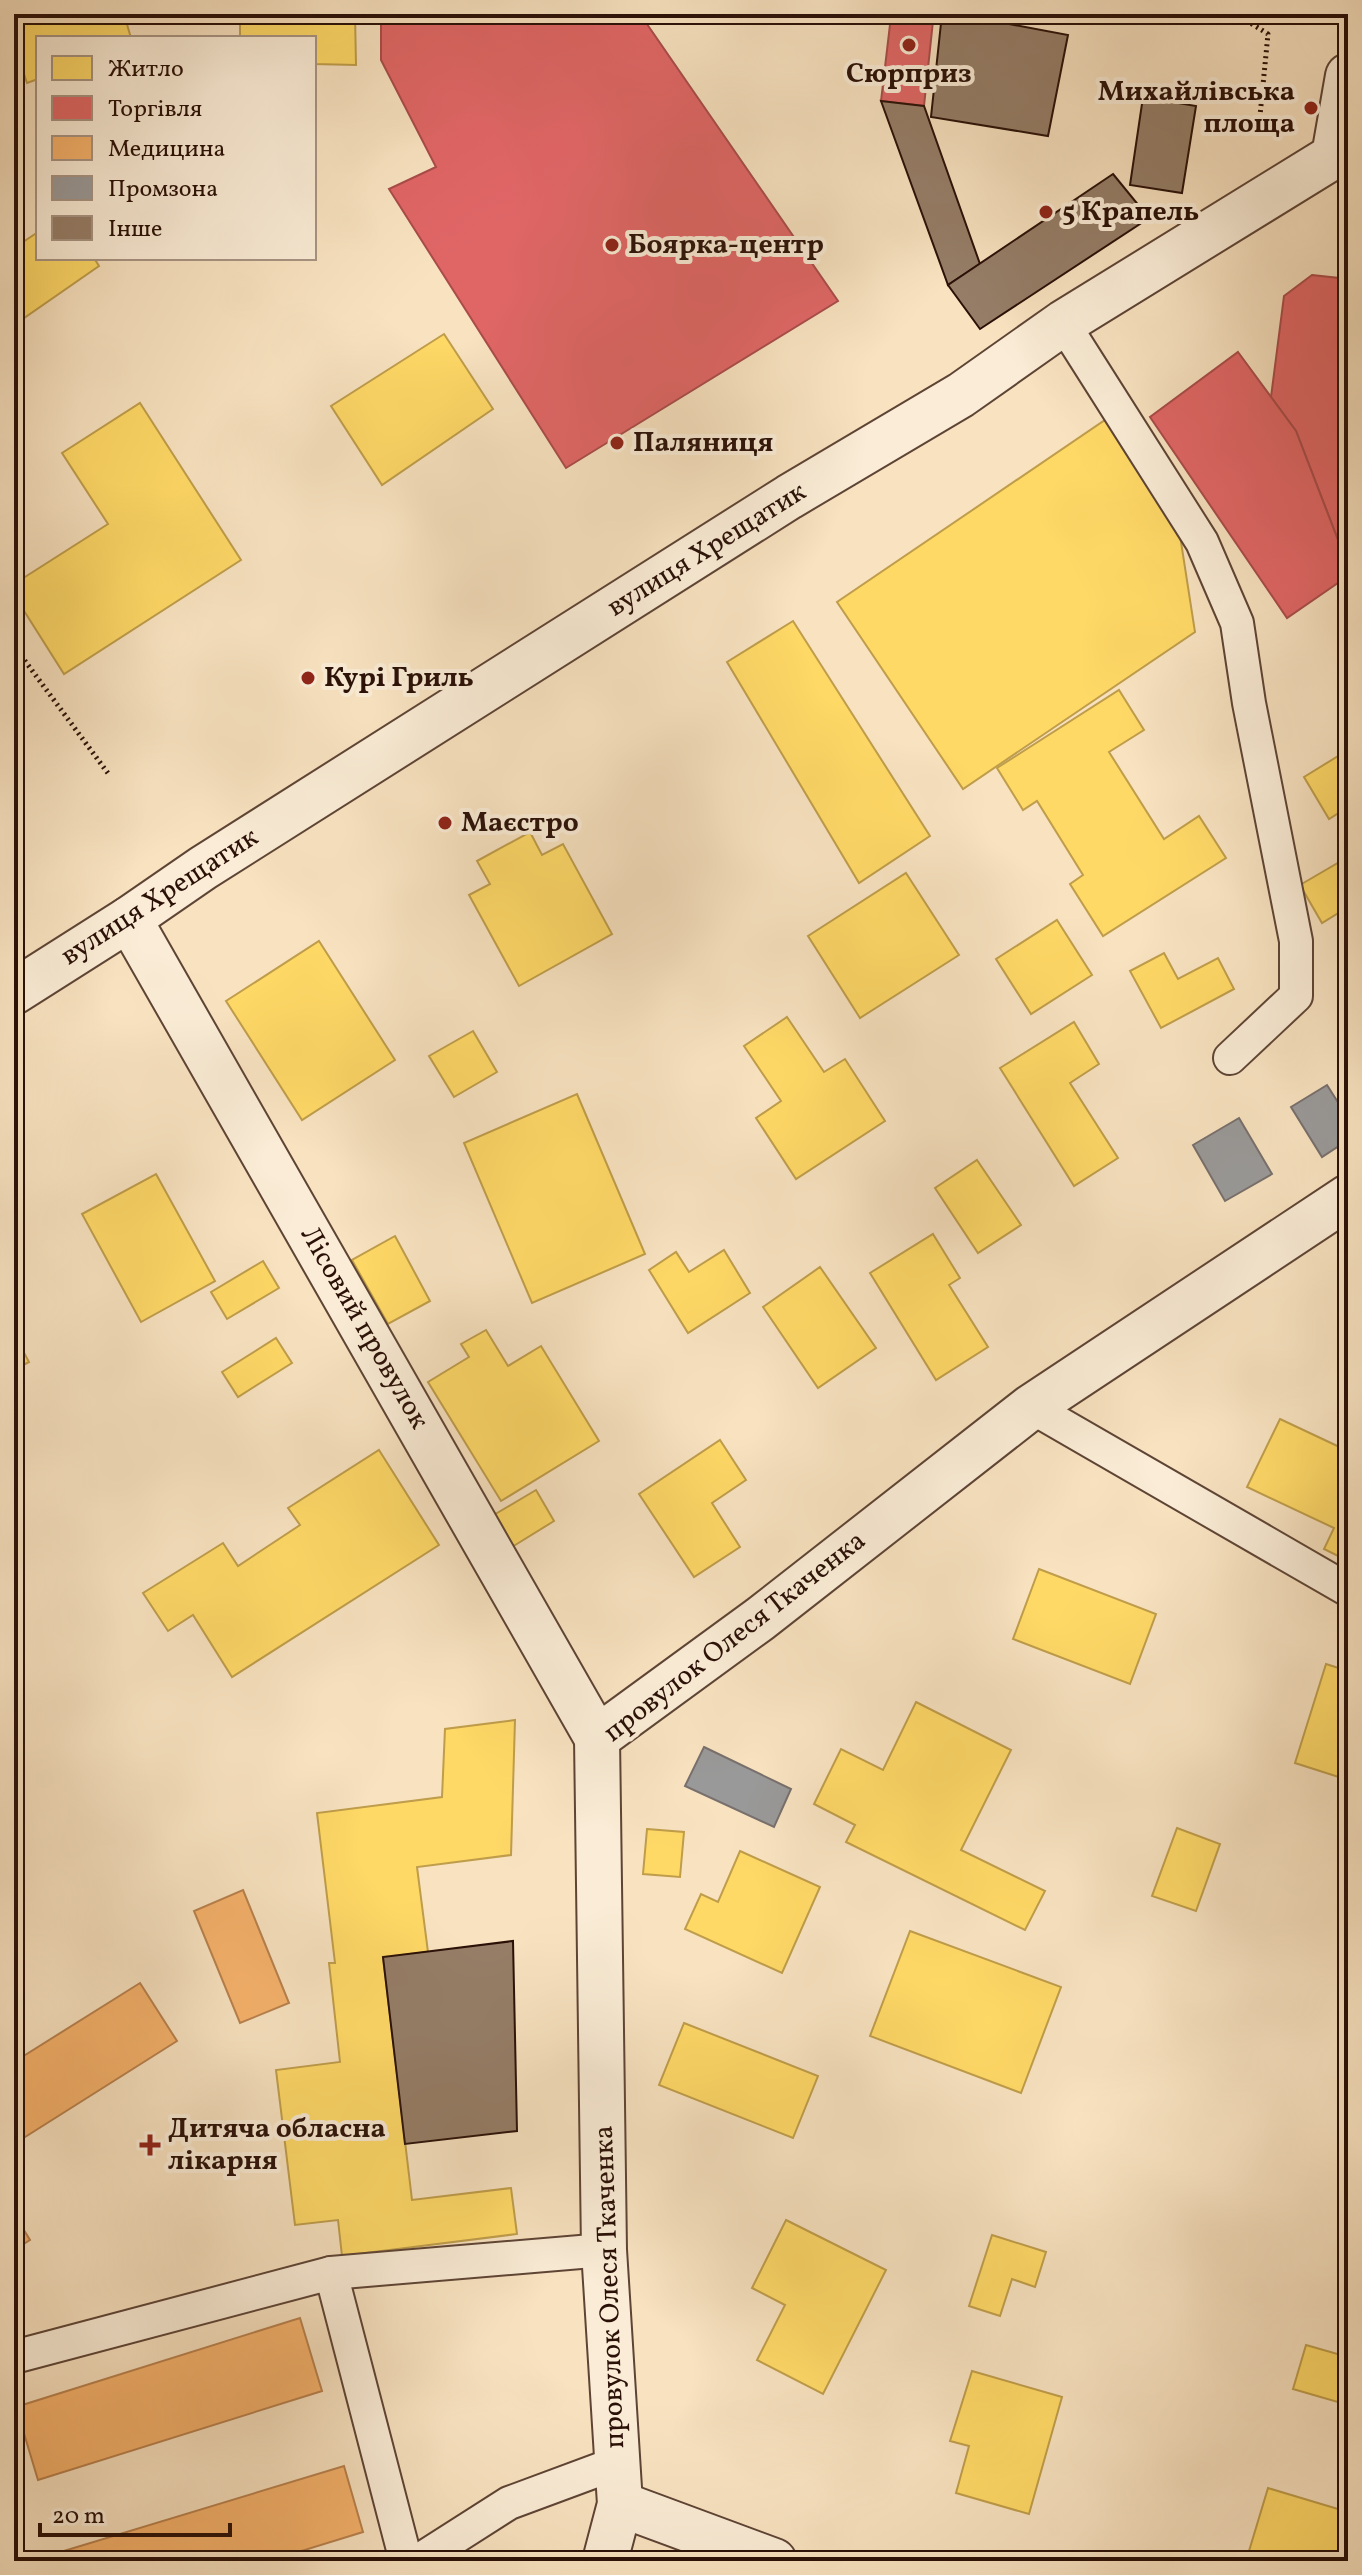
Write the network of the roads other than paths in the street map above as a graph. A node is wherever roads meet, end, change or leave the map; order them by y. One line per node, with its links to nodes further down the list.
1 (1348, 76): 2 (street, вулиця Хрещатик)
2 (1341, 157): 3 (street, вулиця Хрещатик)
3 (1063, 323): 4 (street, вулиця Хрещатик); 6 (lane)
4 (129, 919): 5 (street, вулиця Хрещатик); 10 (street, Лісовий провулок)
5 (14, 992)
6 (1230, 1058)
7 (1348, 1197): 8 (street, провулок Олеся Ткаченка)
8 (1031, 1407): 9 (lane); 10 (street, провулок Олеся Ткаченка)
9 (1348, 1590)
10 (597, 1738): 11 (street, провулок Олеся Ткаченка)
11 (604, 2250): 12 (lane); 14 (street, провулок Олеся Ткаченка)
12 (331, 2273): 13 (lane); 15 (lane)
13 (14, 2357)
14 (618, 2484): 16 (lane); 17 (street, провулок Олеся Ткаченка); 18 (street)
15 (406, 2561)
16 (418, 2561)
17 (605, 2561)
18 (774, 2561)

